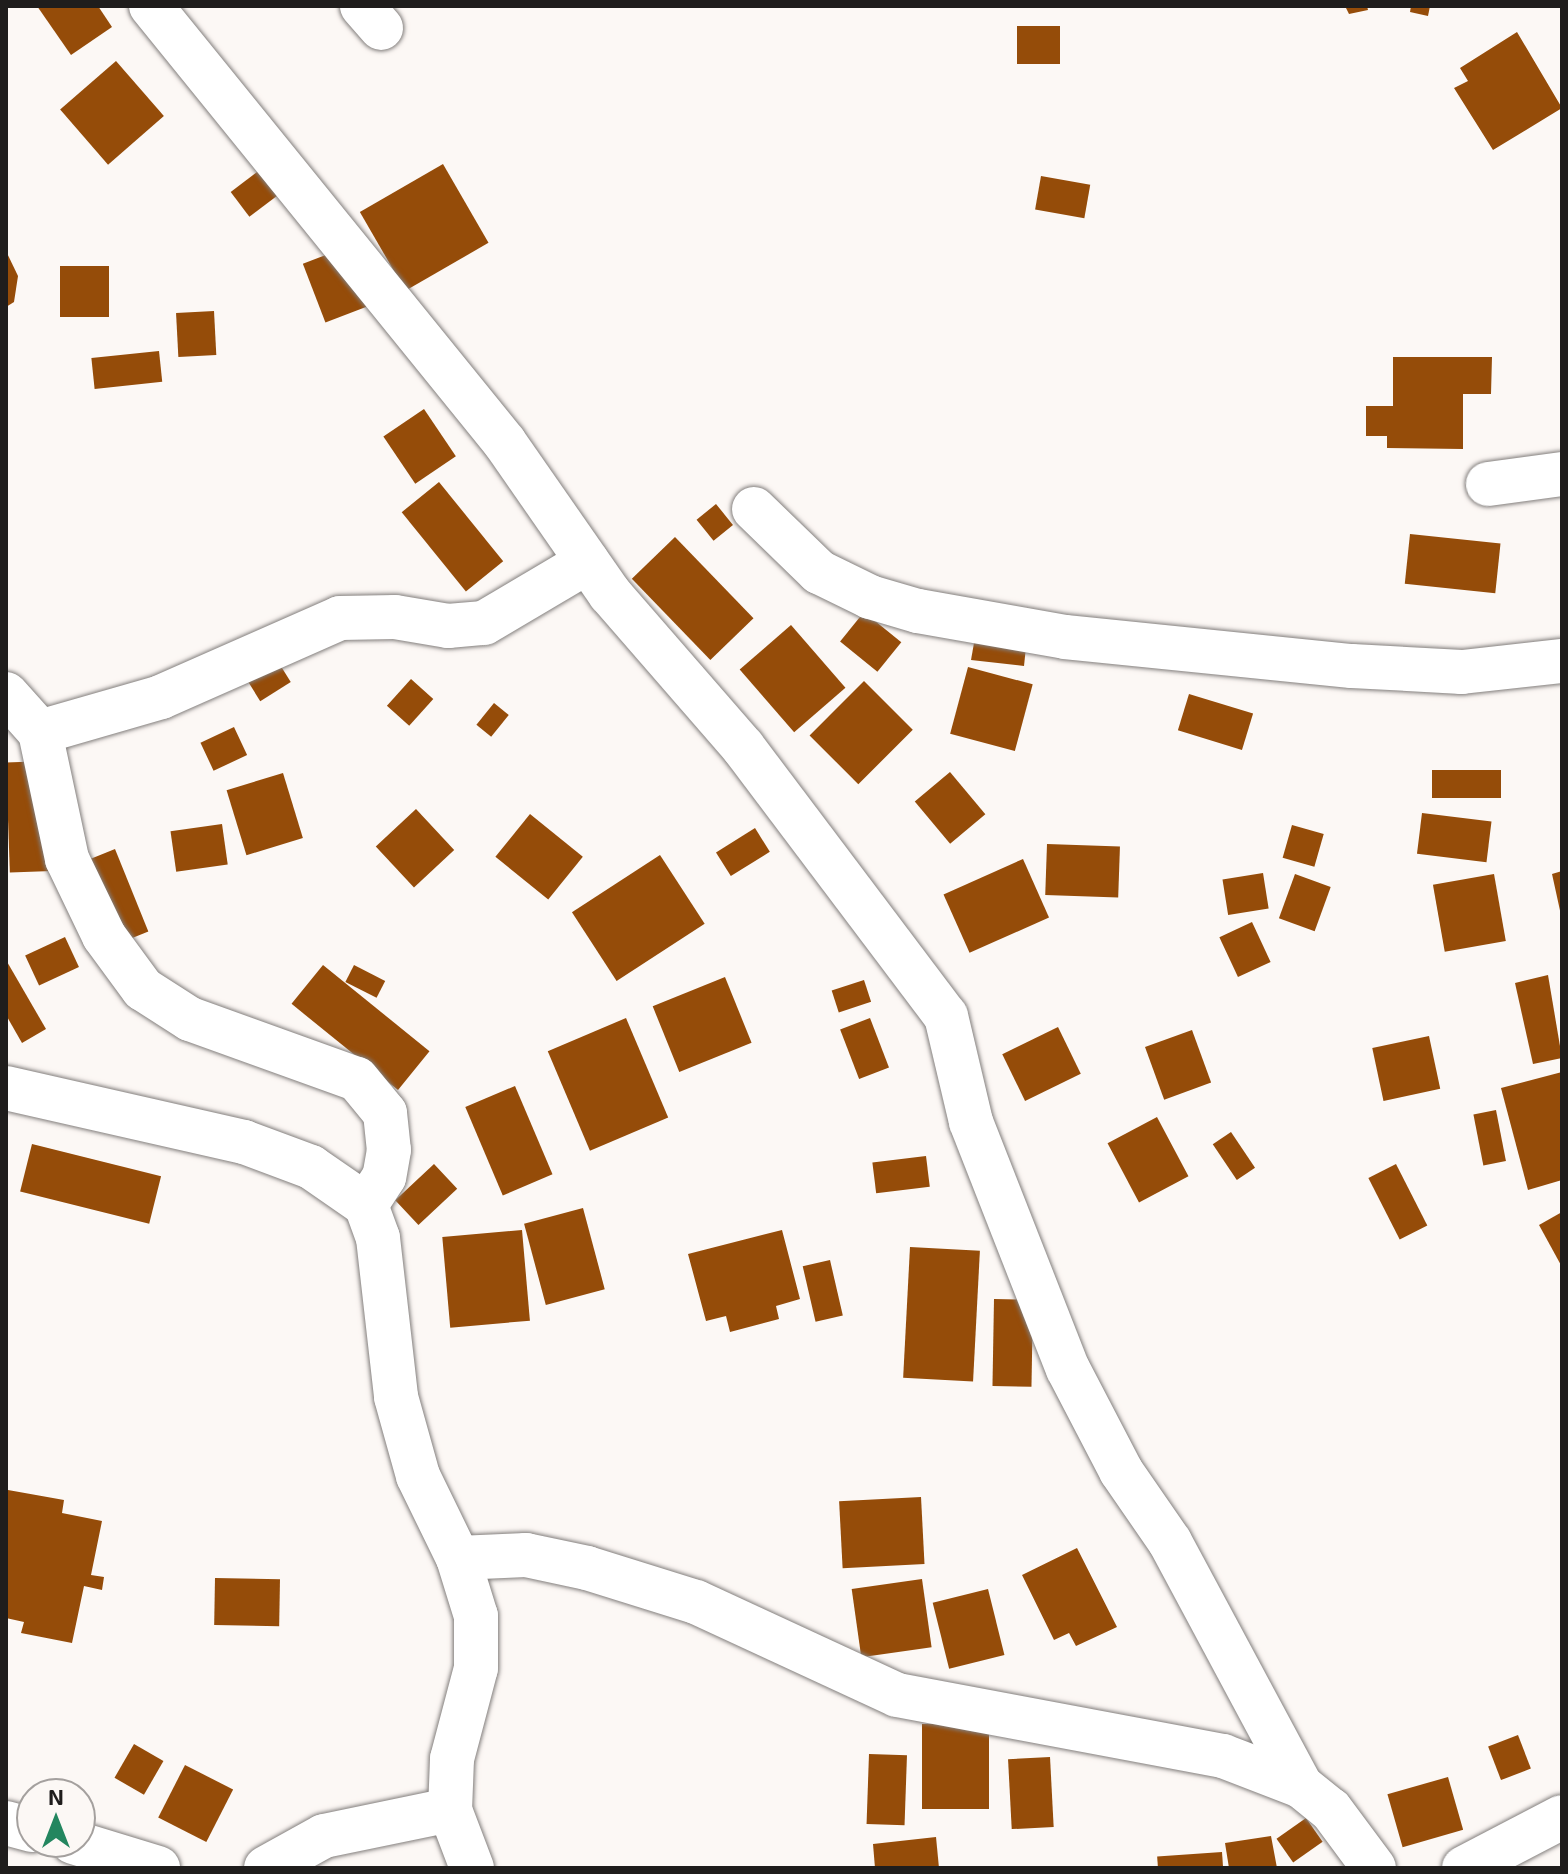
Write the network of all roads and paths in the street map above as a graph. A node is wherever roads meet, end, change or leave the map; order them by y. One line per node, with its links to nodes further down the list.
1 (151, 6): 5 (street)
2 (1562, 474): 3 (street)
3 (1488, 484)
4 (754, 509): 6 (street)
5 (587, 562): 8 (street); 12 (street)
6 (1562, 661)
7 (6, 694): 8 (street)
8 (40, 732): 10 (street)
9 (6, 1088): 10 (street)
10 (366, 1205): 11 (street)
11 (458, 1558): 12 (street); 13 (street)
12 (1301, 1786): 19 (street)
13 (450, 1810): 17 (street); 18 (street)
14 (1562, 1817): 20 (street)
15 (96, 1849): 16 (street)
16 (158, 1868)
17 (266, 1868)
18 (472, 1868)
19 (1374, 1868)
20 (1464, 1868)

